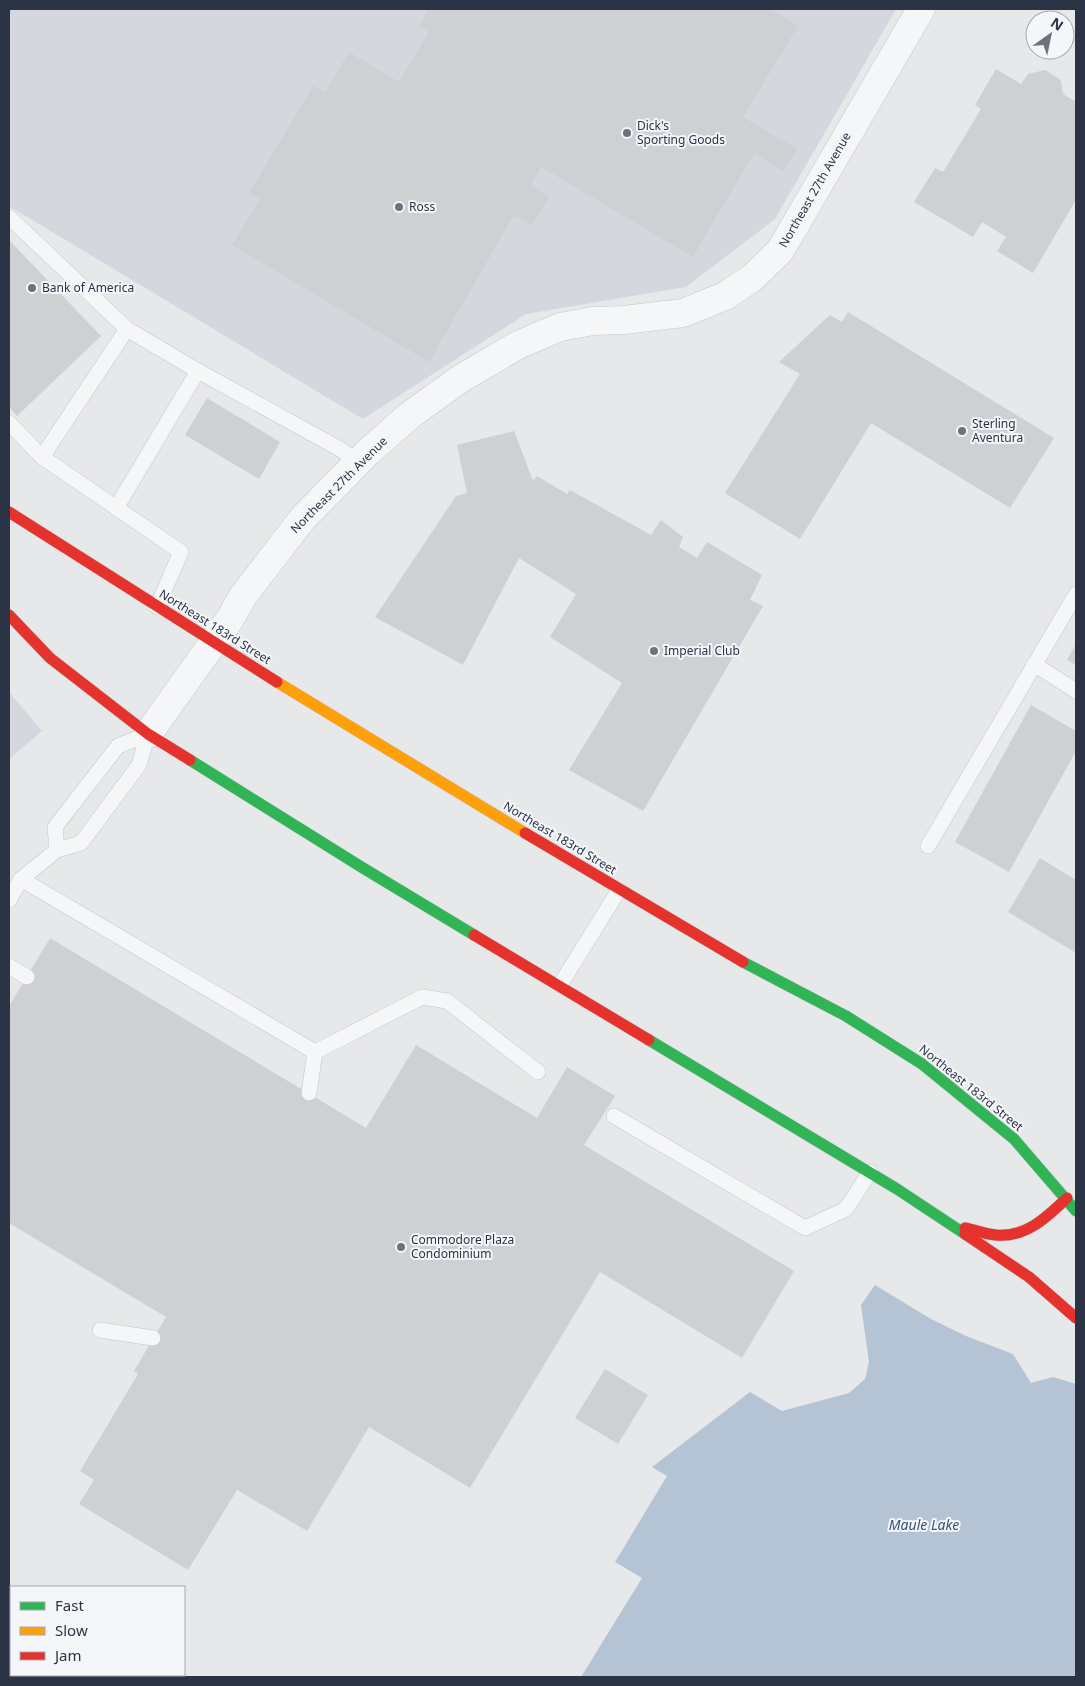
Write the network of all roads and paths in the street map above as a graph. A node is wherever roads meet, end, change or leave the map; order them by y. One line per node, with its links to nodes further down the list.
1 (921, 9): 7 (street, Northeast 27th Avenue)
2 (9, 218): 3 (lane)
3 (127, 329): 4 (lane); 6 (lane)
4 (198, 371): 7 (lane); 8 (lane)
5 (9, 423): 6 (lane)
6 (42, 457): 8 (lane)
7 (358, 462): 13 (street, Northeast 27th Avenue)
8 (116, 508): 11 (lane)
9 (9, 512): 11 (street, Northeast 183rd Street)
10 (1076, 594): 14 (lane)
11 (157, 606): 13 (street, Northeast 183rd Street)
12 (9, 615): 16 (street)
13 (213, 642): 16 (street, Northeast 27th Avenue); 20 (street, Northeast 183rd Street)
14 (1034, 664): 15 (lane); 17 (lane)
15 (1076, 691)
16 (148, 734): 18 (lane); 18 (lane); 24 (street)
17 (928, 846)
18 (57, 850): 19 (lane)
19 (21, 879): 21 (lane); 25 (lane)
20 (619, 890): 24 (lane); 30 (street, Northeast 183rd Street)
21 (9, 900)
22 (9, 966): 23 (lane)
23 (27, 977)
24 (560, 985): 29 (street)
25 (315, 1052): 26 (lane); 27 (lane)
26 (538, 1072)
27 (309, 1093)
28 (614, 1116): 29 (lane)
29 (870, 1172): 32 (street)
30 (1067, 1198): 31 (street, Northeast 183rd Street); 32 (street)
31 (1076, 1211)
32 (951, 1225): 33 (street)
33 (1076, 1318)
34 (100, 1330): 35 (lane)
35 (153, 1338)

